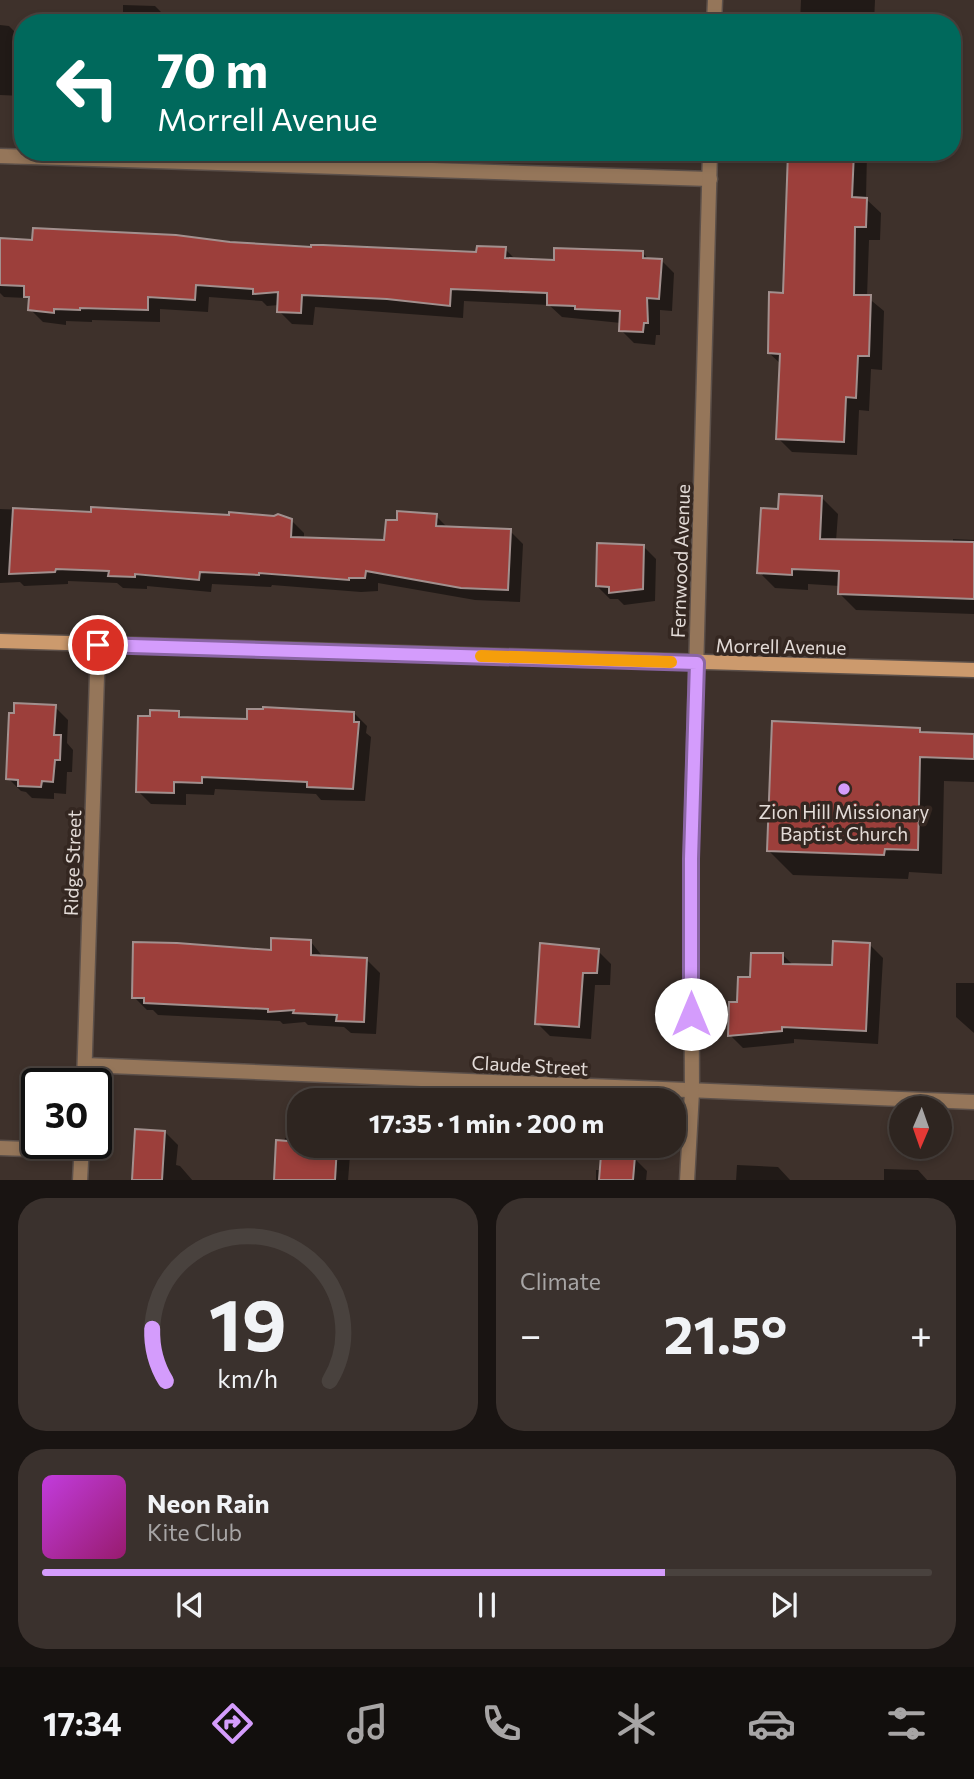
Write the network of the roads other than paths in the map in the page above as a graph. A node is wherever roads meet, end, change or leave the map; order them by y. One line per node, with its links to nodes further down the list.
1 (154, 161): 3 (street)
2 (710, 161): 3 (street, Fernwood Avenue)
3 (710, 179): 6 (street, Fernwood Avenue)
4 (0, 641): 5 (street, Morrell Avenue)
5 (98, 645): 6 (street, Morrell Avenue); 8 (street, Ridge Street)
6 (697, 663): 7 (street, Morrell Avenue); 10 (street, Fernwood Avenue)
7 (974, 670)
8 (85, 1065): 9 (street, Ridge Street); 10 (street, Claude Street)
9 (85, 1068)
10 (692, 1092): 11 (street, Claude Street); 16 (street, Fernwood Avenue)
11 (974, 1102)
12 (0, 1148): 13 (street)
13 (21, 1148)
14 (81, 1159): 15 (street)
15 (80, 1180)
16 (688, 1180)

